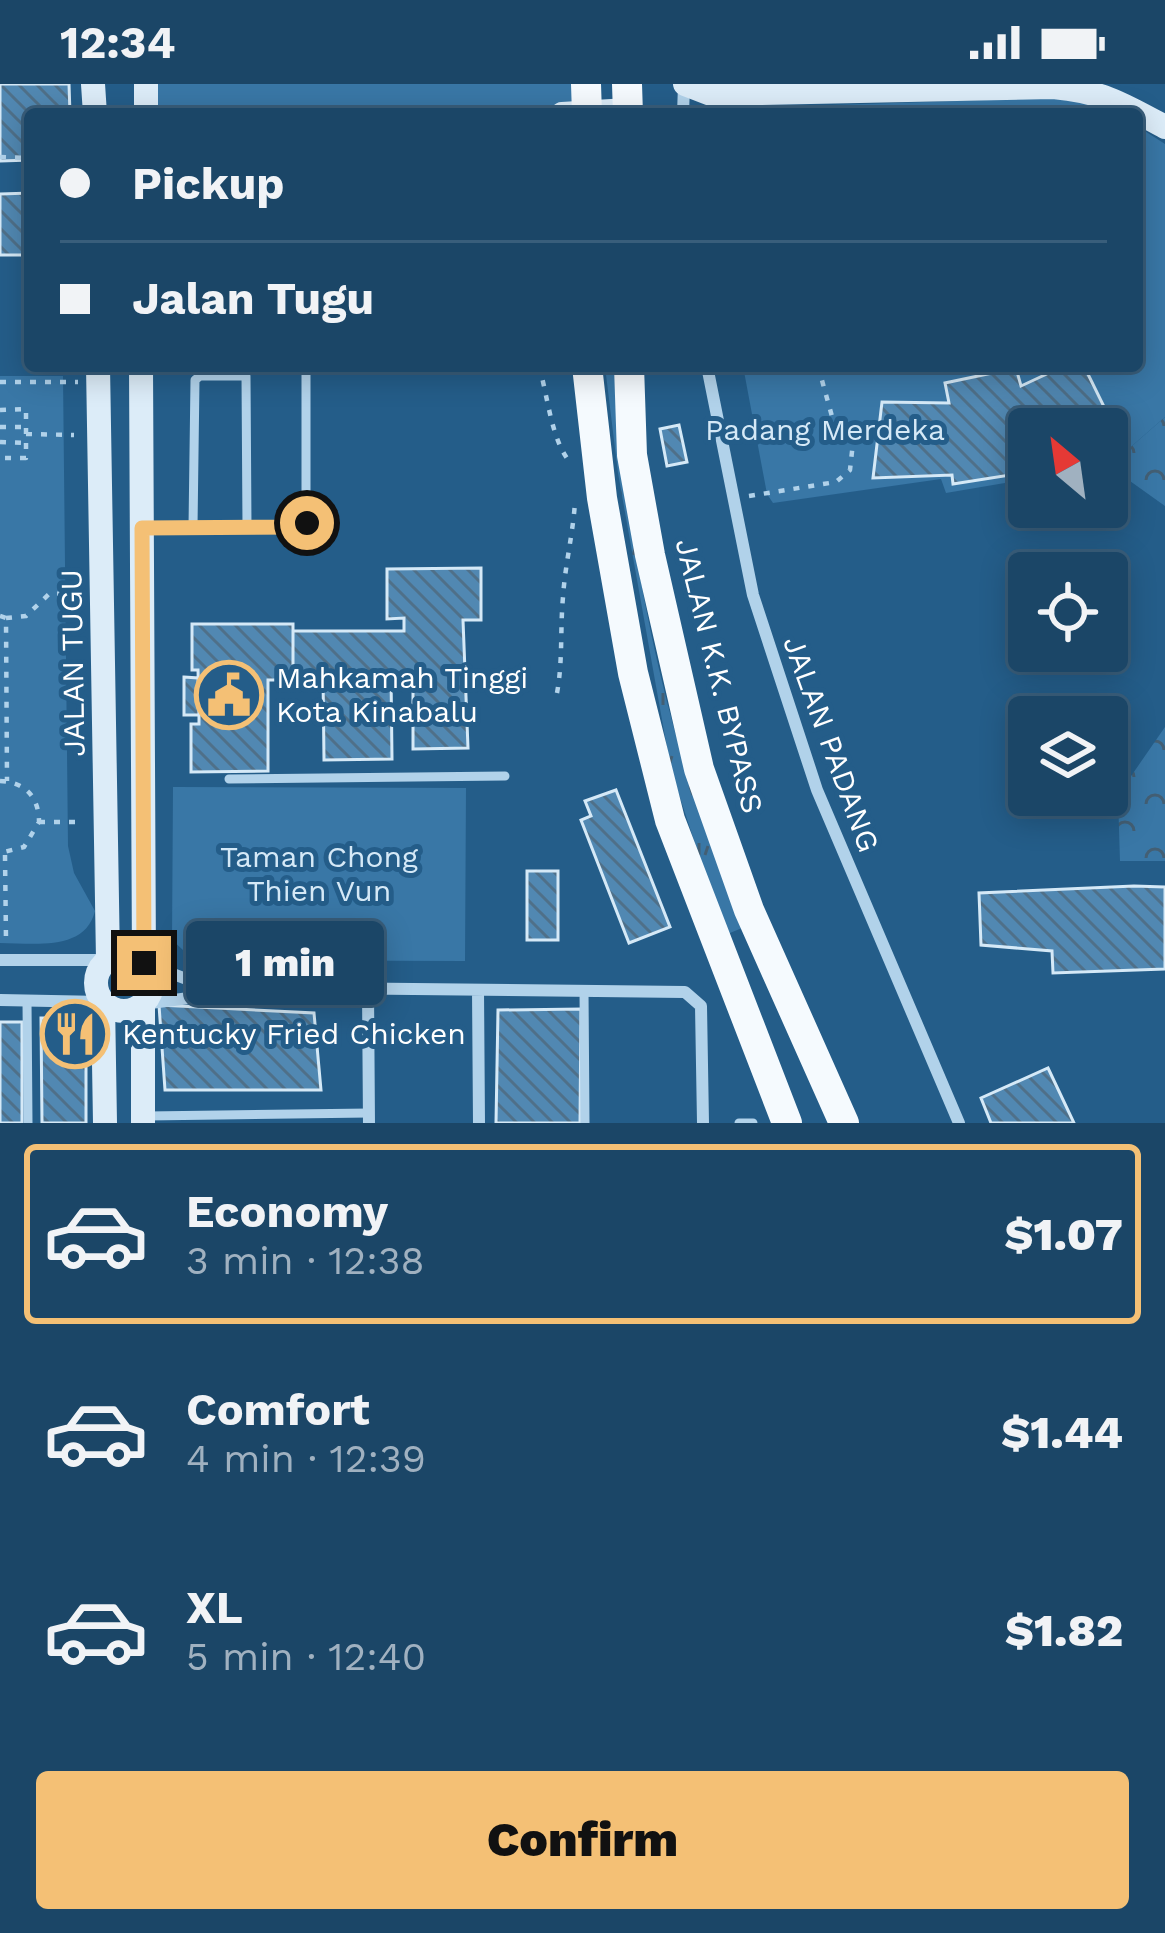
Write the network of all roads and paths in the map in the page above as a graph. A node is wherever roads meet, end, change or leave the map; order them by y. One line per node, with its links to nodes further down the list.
1 (685, 84): 2 (street)
2 (712, 94): 5 (street); 6 (street)
3 (628, 103): 4 (street)
4 (580, 105)
5 (694, 108)
6 (1131, 108)
7 (141, 372): 30 (street)
8 (306, 372): 29 (lane)
9 (541, 372): 25 (path)
10 (587, 372): 62 (main road)
11 (628, 372): 63 (main road, JALAN K.K. BYPASS)
12 (708, 372): 64 (street, JALAN PADANG)
13 (820, 372): 20 (path)
14 (98, 374): 15 (path); 21 (street, JALAN TUGU)
15 (0, 382)
16 (0, 410): 19 (path)
17 (0, 427): 19 (path)
18 (879, 429): 20 (path)
19 (26, 430): 21 (path); 23 (path)
20 (854, 433): 27 (path)
21 (99, 435): 31 (street, JALAN TUGU)
22 (0, 442): 23 (path)
23 (26, 442): 24 (path)
24 (0, 458)
25 (574, 475)
26 (575, 494): 33 (path)
27 (767, 494)
28 (193, 527): 29 (lane); 29 (lane); 30 (lane)
29 (247, 527)
30 (142, 528): 43 (street)
31 (102, 593): 32 (path); 38 (street, JALAN TUGU)
32 (3, 617): 36 (path)
33 (557, 693)
34 (505, 776): 35 (lane)
35 (229, 779)
36 (4, 781): 37 (path)
37 (39, 821): 38 (path); 39 (path)
38 (106, 822): 42 (street, JALAN TUGU)
39 (2, 854): 40 (path)
40 (6, 940)
41 (0, 960): 42 (street)
42 (108, 960): 43 (street); 50 (street)
43 (144, 963): 46 (street); 51 (street)
44 (478, 990): 45 (street); 47 (street); 57 (street)
45 (584, 990): 58 (lane); 59 (street)
46 (242, 991): 47 (street); 51 (street)
47 (368, 991): 52 (street)
48 (0, 1000): 49 (street)
49 (27, 1000): 50 (street); 55 (lane)
50 (103, 1002): 51 (street); 56 (street)
51 (142, 1004): 53 (street)
52 (369, 1118): 54 (lane)
53 (143, 1119): 54 (lane)
54 (251, 1119)
55 (28, 1123)
56 (106, 1123)
57 (479, 1123)
58 (585, 1123)
59 (703, 1123)
60 (739, 1123): 61 (lane)
61 (753, 1123)
62 (788, 1123)
63 (844, 1123)
64 (959, 1123)

